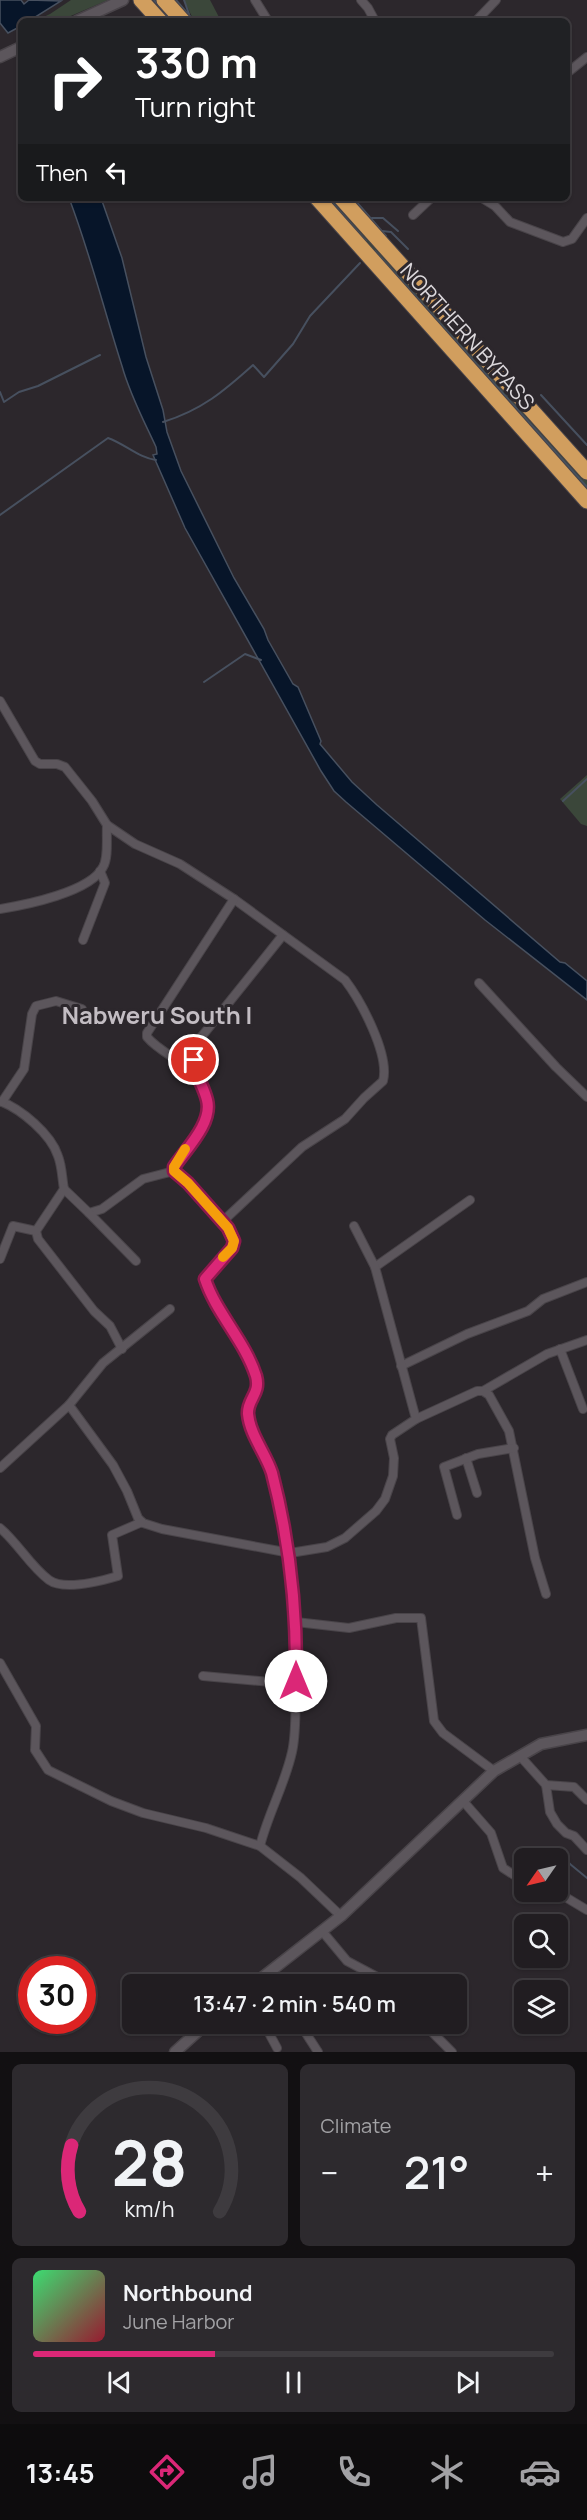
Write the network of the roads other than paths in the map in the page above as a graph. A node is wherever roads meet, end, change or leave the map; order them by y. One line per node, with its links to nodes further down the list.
1 (123, 0): 7 (street)
2 (141, 0): 8 (highway)
3 (164, 0): 9 (highway)
4 (255, 0): 10 (street)
5 (361, 0): 11 (street)
6 (496, 0): 12 (street)
7 (84, 18)
8 (157, 18)
9 (180, 18)
10 (266, 18)
11 (373, 18)
12 (480, 18)
13 (18, 48): 14 (street)
14 (0, 57)
15 (587, 57): 16 (street)
16 (570, 71)
17 (320, 201): 24 (highway, NORTHERN BYPASS)
18 (344, 201): 23 (highway, NORTHERN BYPASS)
19 (428, 201): 21 (street)
20 (487, 201): 22 (street)
21 (413, 215)
22 (587, 218)
23 (587, 472)
24 (587, 501)
25 (0, 701): 26 (street)
26 (107, 825): 27 (street); 28 (street)
27 (100, 871): 29 (street); 31 (street)
28 (234, 899): 30 (street); 34 (street)
29 (0, 909)
30 (283, 935): 34 (street); 41 (street)
31 (83, 940)
32 (479, 983): 35 (street)
33 (82, 1009): 36 (street)
34 (195, 1073): 37 (street)
35 (587, 1097)
36 (1, 1102): 38 (street)
37 (174, 1171): 40 (street); 41 (street)
38 (64, 1189): 40 (street); 43 (street)
39 (470, 1200): 46 (street)
40 (88, 1214): 45 (street)
41 (222, 1222): 64 (street)
42 (354, 1226): 46 (street)
43 (36, 1231): 44 (street); 50 (street)
44 (0, 1259)
45 (136, 1261)
46 (375, 1267): 52 (street)
47 (587, 1282): 52 (street)
48 (170, 1309): 50 (street)
49 (587, 1340): 51 (street)
50 (122, 1349): 54 (street)
51 (560, 1349): 53 (street); 55 (street)
52 (401, 1366): 56 (street)
53 (483, 1391): 56 (street); 57 (street)
54 (69, 1405): 59 (street); 62 (street)
55 (583, 1409)
56 (416, 1419): 64 (street)
57 (514, 1448): 58 (street); 65 (street)
58 (466, 1458): 60 (street); 61 (street)
59 (0, 1468)
60 (477, 1493)
61 (457, 1515)
62 (142, 1522): 63 (street); 64 (street)
63 (0, 1528)
64 (290, 1553): 66 (street)
65 (546, 1594)
66 (296, 1622): 69 (street); 72 (street)
67 (0, 1663): 76 (street)
68 (203, 1676): 69 (street)
69 (296, 1681): 76 (street)
70 (587, 1735): 71 (street)
71 (520, 1756): 72 (street); 73 (street)
72 (494, 1771): 75 (street)
73 (546, 1785): 74 (street); 77 (street)
74 (587, 1800)
75 (463, 1801): 78 (street); 81 (street)
76 (260, 1846): 81 (street)
77 (587, 1850)
78 (514, 1874)
79 (568, 1899): 80 (street)
80 (587, 1910)
81 (341, 1916): 82 (street)
82 (322, 1931): 83 (street); 84 (street)
83 (267, 1974)
84 (371, 1974)
85 (195, 2034): 90 (street)
86 (270, 2034): 89 (street)
87 (306, 2034): 91 (street)
88 (434, 2034): 92 (street)
89 (277, 2048)
90 (175, 2052)
91 (318, 2052)
92 (452, 2052)

